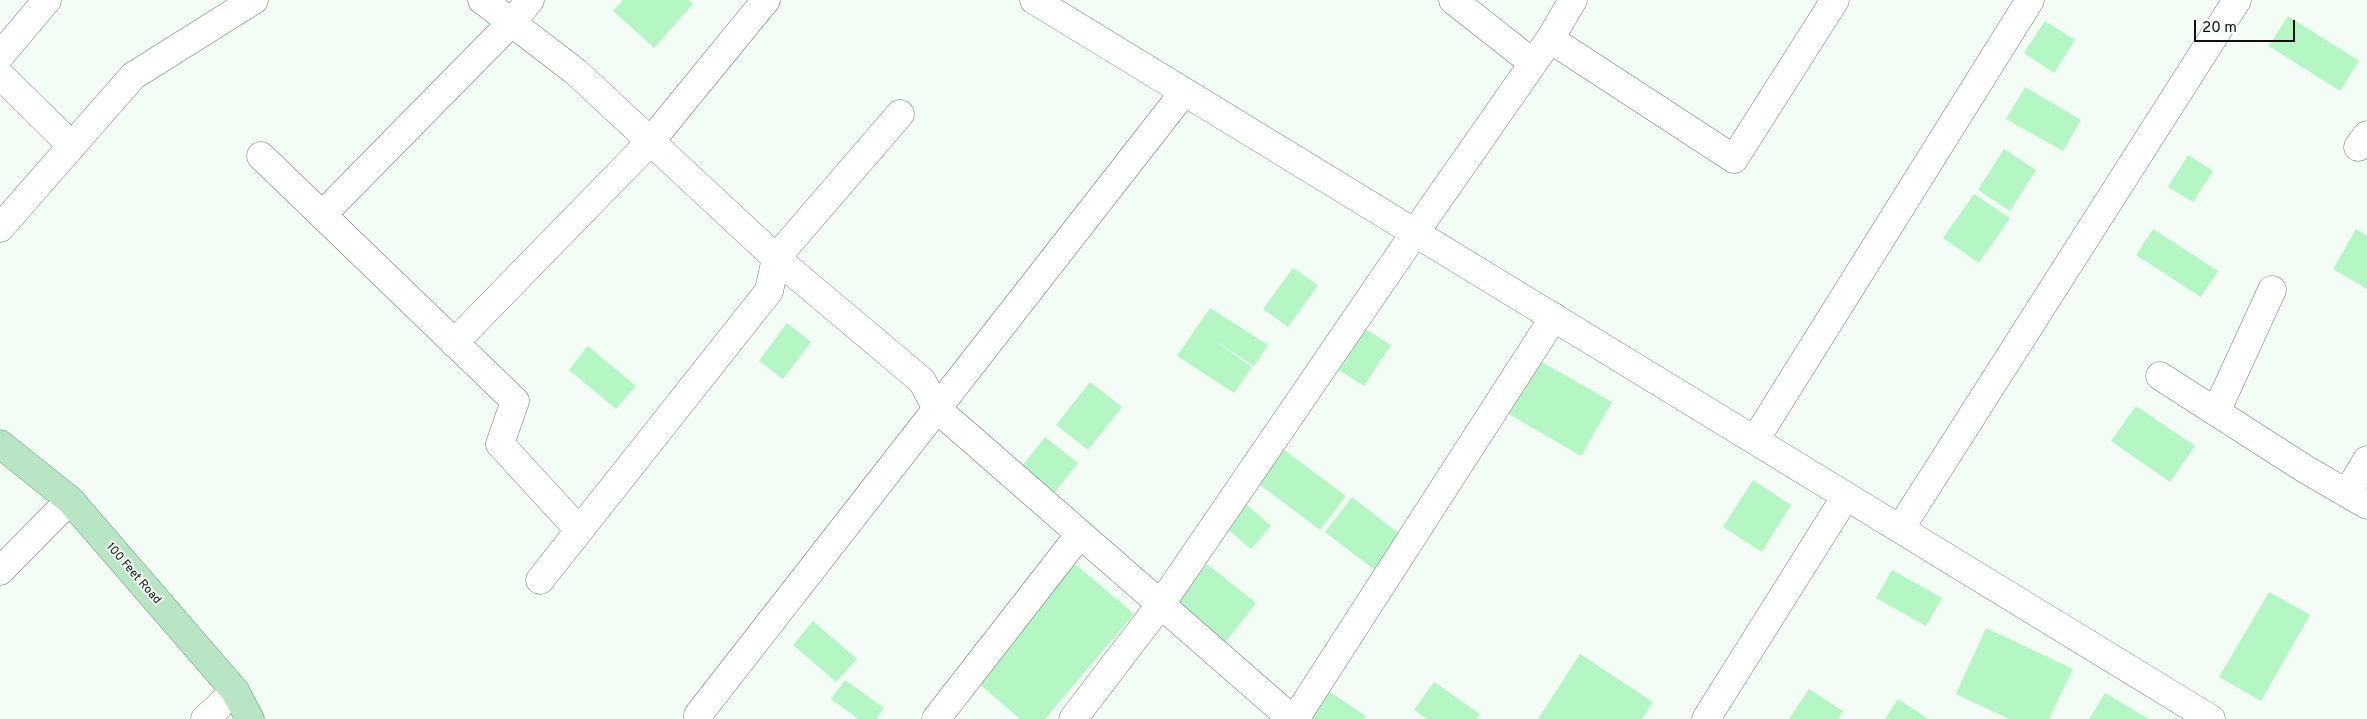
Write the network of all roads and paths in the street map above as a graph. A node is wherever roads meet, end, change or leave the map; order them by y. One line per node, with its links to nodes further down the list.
1 (48, 0): 14 (street)
2 (254, 0): 20 (street)
3 (482, 0): 12 (street)
4 (530, 0): 12 (street)
5 (766, 0): 19 (street)
6 (1034, 0): 17 (street)
7 (1453, 0): 15 (street)
8 (1573, 0): 13 (street)
9 (1835, 0): 13 (street)
10 (2030, 0): 32 (street)
11 (2237, 0): 38 (street)
12 (511, 23): 19 (street); 22 (street)
13 (1550, 39): 15 (street)
14 (0, 56)
15 (1533, 63): 24 (street)
16 (0, 75): 20 (street)
17 (1184, 92): 24 (street); 30 (street)
18 (900, 114): 25 (street)
19 (650, 142): 25 (street); 28 (street)
20 (72, 146): 23 (street)
21 (261, 156): 22 (street)
22 (322, 215): 28 (street)
23 (0, 228)
24 (1414, 234): 27 (street); 43 (street)
25 (776, 258): 30 (street); 39 (street)
26 (2272, 290): 31 (street)
27 (1554, 318): 32 (street); 50 (street)
28 (454, 343): 39 (street)
29 (2160, 376): 31 (street)
30 (937, 409): 40 (street); 45 (street)
31 (2216, 412): 36 (street)
32 (1755, 440): 35 (street)
33 (0, 444): 37 (main road, 100 Feet Road)
34 (2367, 460): 36 (street)
35 (1846, 496): 38 (street); 51 (street)
36 (2357, 499)
37 (70, 500): 41 (street); 44 (main road, 100 Feet Road)
38 (1900, 529): 52 (street)
39 (579, 530): 42 (street)
40 (1080, 534): 43 (street); 48 (street)
41 (0, 571)
42 (540, 580)
43 (1161, 604): 49 (street); 50 (street)
44 (235, 691): 46 (street); 47 (main road, 100 Feet Road)
45 (698, 715)
46 (205, 719)
47 (250, 719)
48 (936, 719)
49 (1073, 719)
50 (1294, 719)
51 (1706, 719)
52 (2211, 719)

